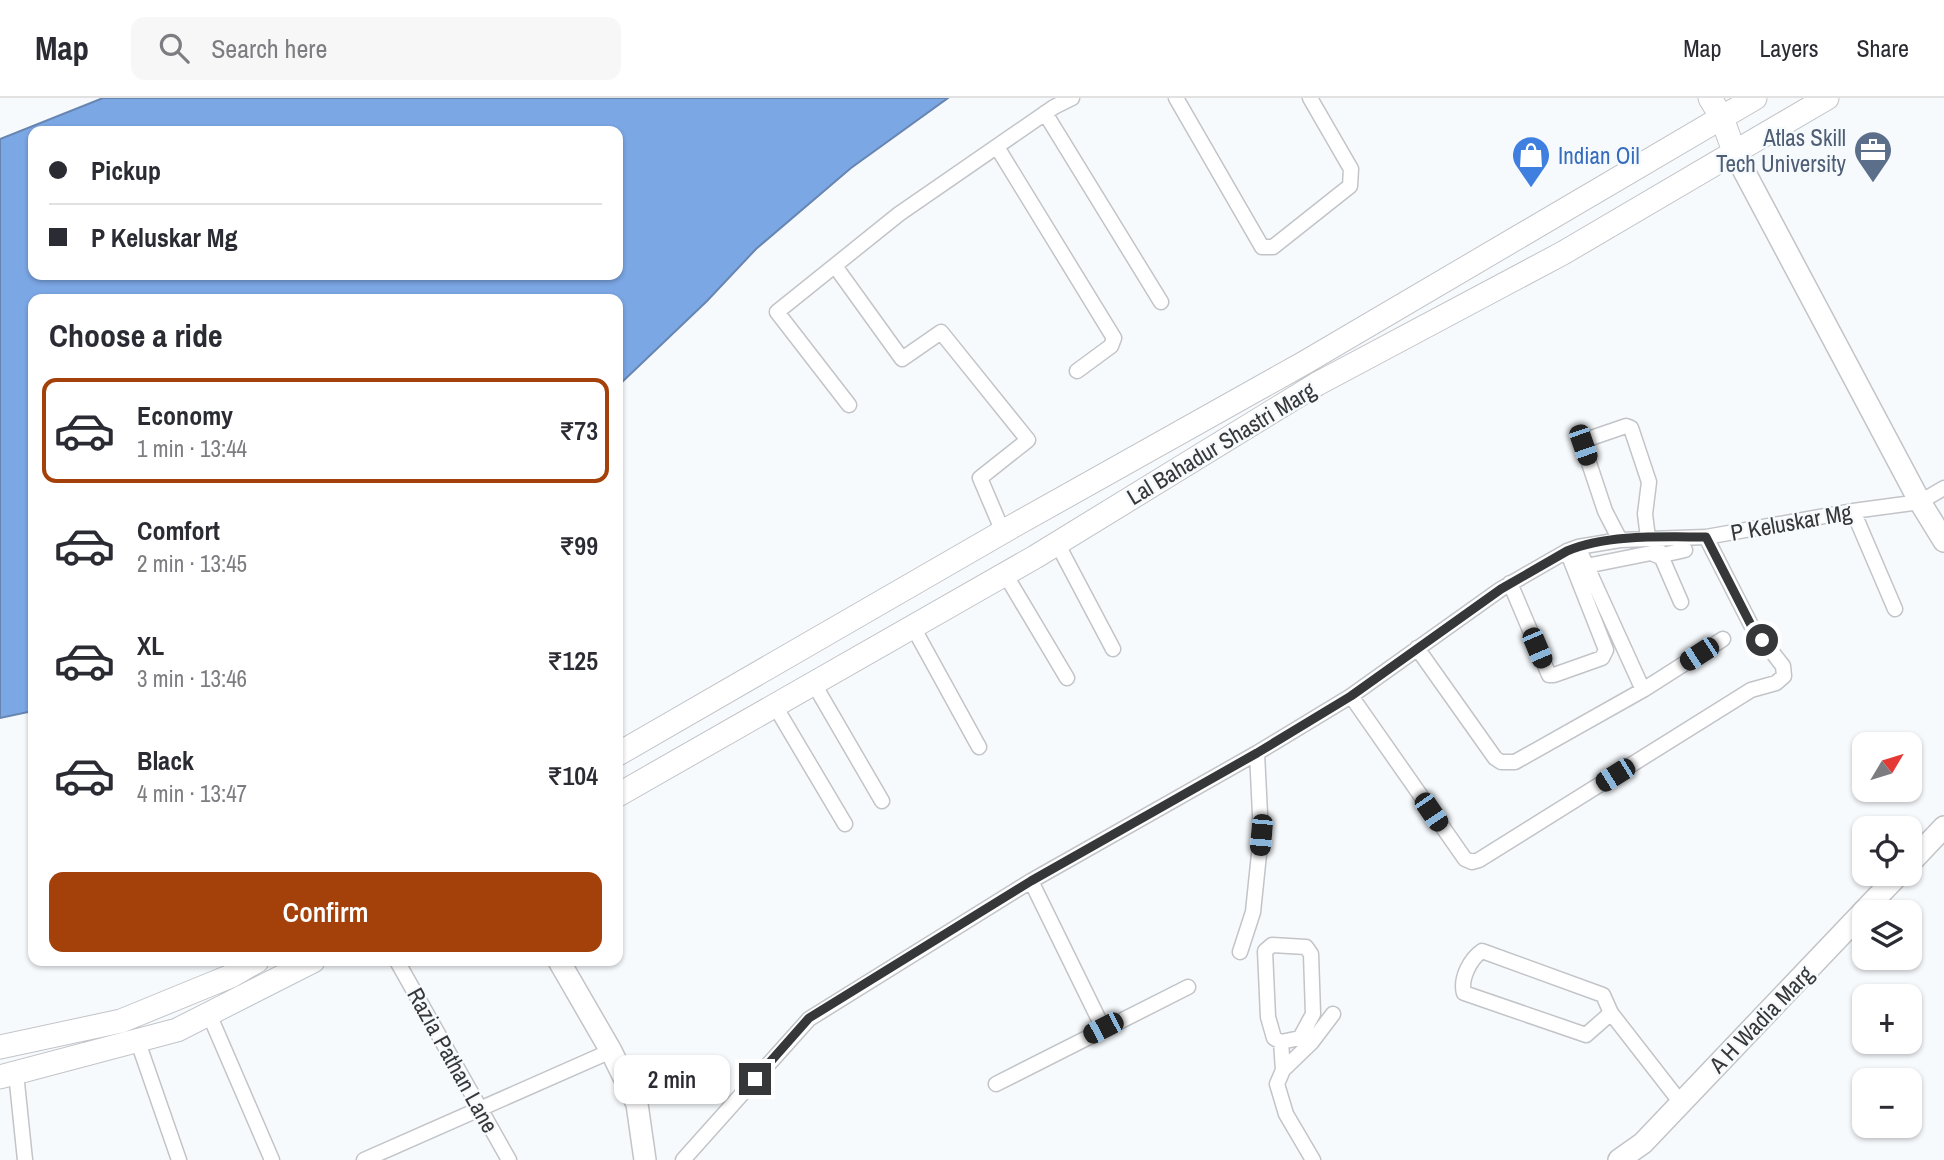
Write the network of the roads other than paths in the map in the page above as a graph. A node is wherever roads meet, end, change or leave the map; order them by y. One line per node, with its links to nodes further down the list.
1 (1072, 98): 7 (street)
2 (1176, 98): 3 (street)
3 (1310, 98)
4 (1755, 98): 6 (main road, Lal Bahadur Shastri Marg)
5 (1828, 98): 9 (main road, Lal Bahadur Shastri Marg)
6 (1716, 108): 9 (main road); 10 (main road, Lal Bahadur Shastri Marg)
7 (1045, 113): 8 (street); 13 (street)
8 (997, 147): 12 (street); 15 (street)
9 (1735, 153): 11 (main road, Lal Bahadur Shastri Marg); 19 (street)
10 (1545, 220): 11 (main road); 14 (main road, Lal Bahadur Shastri Marg)
11 (1563, 253): 16 (main road, Lal Bahadur Shastri Marg)
12 (835, 266): 17 (street); 21 (street)
13 (1161, 302)
14 (1304, 363): 16 (main road); 21 (main road, Lal Bahadur Shastri Marg)
15 (1077, 371)
16 (1317, 384): 26 (main road, Lal Bahadur Shastri Marg)
17 (849, 405)
18 (1944, 488): 19 (street)
19 (1920, 502): 20 (street, P Keluskar Mg); 25 (street)
20 (1853, 510): 22 (street, P Keluskar Mg); 35 (street)
21 (1008, 529): 30 (main road); 47 (main road, Lal Bahadur Shastri Marg)
22 (1706, 537): 23 (street, P Keluskar Mg); 44 (street)
23 (1651, 538): 24 (street, P Keluskar Mg); 24 (street); 29 (street)
24 (1620, 540): 27 (street, P Keluskar Mg)
25 (1944, 541)
26 (1057, 544): 30 (main road, Lal Bahadur Shastri Marg); 39 (street)
27 (1572, 549): 31 (street); 33 (street, P Keluskar Mg); 33 (street)
28 (1685, 550): 29 (street)
29 (1661, 555): 31 (street); 34 (street)
30 (1035, 557): 32 (main road, Lal Bahadur Shastri Marg)
31 (1586, 566): 43 (street)
32 (1005, 574): 36 (main road, Lal Bahadur Shastri Marg); 41 (street)
33 (1506, 586): 38 (street, P Keluskar Mg); 40 (street)
34 (1681, 602)
35 (1895, 609)
36 (913, 627): 42 (main road, Lal Bahadur Shastri Marg); 46 (street)
37 (1723, 639): 43 (street)
38 (1417, 648): 43 (street); 44 (street, P Keluskar Mg)
39 (1113, 649)
40 (1541, 676)
41 (1067, 678)
42 (814, 684): 45 (main road, Lal Bahadur Shastri Marg); 50 (street)
43 (1643, 690)
44 (1351, 696): 48 (street, P Keluskar Mg)
45 (775, 706): 49 (main road, Lal Bahadur Shastri Marg); 51 (street)
46 (979, 747)
47 (623, 751)
48 (1257, 753): 54 (street, P Keluskar Mg); 56 (street)
49 (623, 792)
50 (882, 801)
51 (845, 824)
52 (1944, 828): 53 (street)
53 (1922, 851)
54 (1031, 881): 67 (street); 83 (street, P Keluskar Mg)
55 (1888, 886): 75 (street, A H Wadia Marg)
56 (1240, 952)
57 (250, 966): 70 (main road)
58 (264, 966): 62 (street)
59 (303, 966): 62 (main road)
60 (400, 966): 76 (street, Razia Pathan Lane)
61 (562, 966): 71 (street)
62 (274, 981): 65 (main road)
63 (1188, 987): 67 (street)
64 (1611, 1013): 64 (street); 75 (street)
65 (209, 1014): 68 (main road); 79 (street)
66 (1333, 1014): 72 (street)
67 (1103, 1028): 74 (street)
68 (138, 1042): 73 (main road); 78 (street)
69 (1281, 1042): 69 (street); 72 (street)
70 (0, 1047)
71 (611, 1051): 76 (street); 82 (street)
72 (1283, 1070): 84 (street)
73 (8, 1075): 77 (street)
74 (996, 1084)
75 (1681, 1103): 85 (street, A H Wadia Marg)
76 (482, 1110): 80 (street); 81 (street, Razia Pathan Lane)
77 (25, 1160)
78 (179, 1160)
79 (272, 1160)
80 (364, 1160)
81 (509, 1160)
82 (645, 1160)
83 (683, 1160)
84 (1313, 1160)
85 (1619, 1160)

